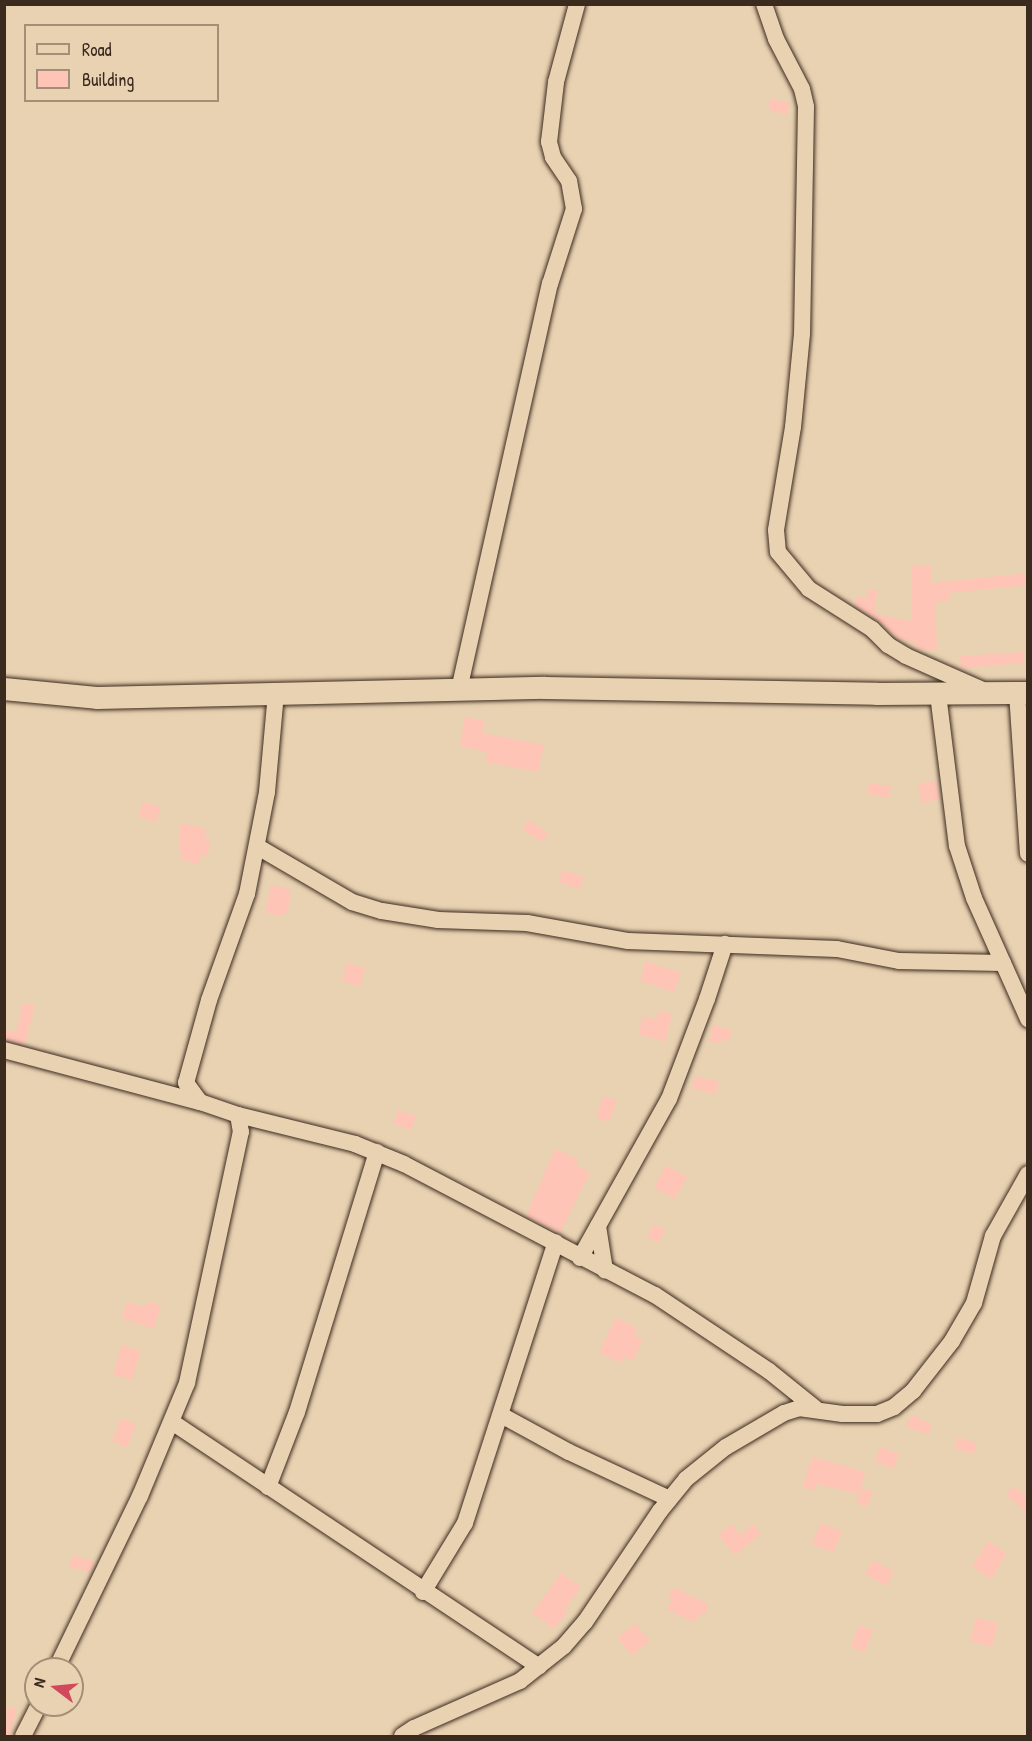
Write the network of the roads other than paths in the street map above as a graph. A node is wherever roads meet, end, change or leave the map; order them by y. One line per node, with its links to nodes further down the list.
1 (576, 4): 4 (street)
2 (764, 4): 6 (street)
3 (4, 689): 5 (street)
4 (459, 690): 5 (street); 8 (street)
5 (276, 693): 9 (street)
6 (988, 693): 7 (street); 8 (street)
7 (1022, 693): 10 (street)
8 (938, 694): 12 (street)
9 (258, 848): 11 (street); 15 (street)
10 (1028, 854)
11 (725, 944): 12 (street); 19 (street)
12 (1003, 963): 13 (street)
13 (1028, 1019)
14 (4, 1050): 15 (street)
15 (200, 1102): 16 (street)
16 (238, 1115): 17 (street); 25 (street)
17 (377, 1152): 20 (street); 26 (street)
18 (1028, 1174): 23 (street)
19 (598, 1226): 21 (street); 22 (street)
20 (556, 1242): 21 (street); 24 (street)
21 (580, 1258): 22 (street)
22 (605, 1270): 23 (street)
23 (815, 1408): 27 (street)
24 (501, 1415): 27 (street); 28 (street)
25 (172, 1422): 26 (street); 29 (street)
26 (268, 1487): 28 (street)
27 (670, 1499): 30 (street)
28 (423, 1592): 30 (street)
29 (62, 1657)
30 (539, 1668): 33 (street)
31 (33, 1717): 32 (street)
32 (23, 1737)
33 (402, 1737)

